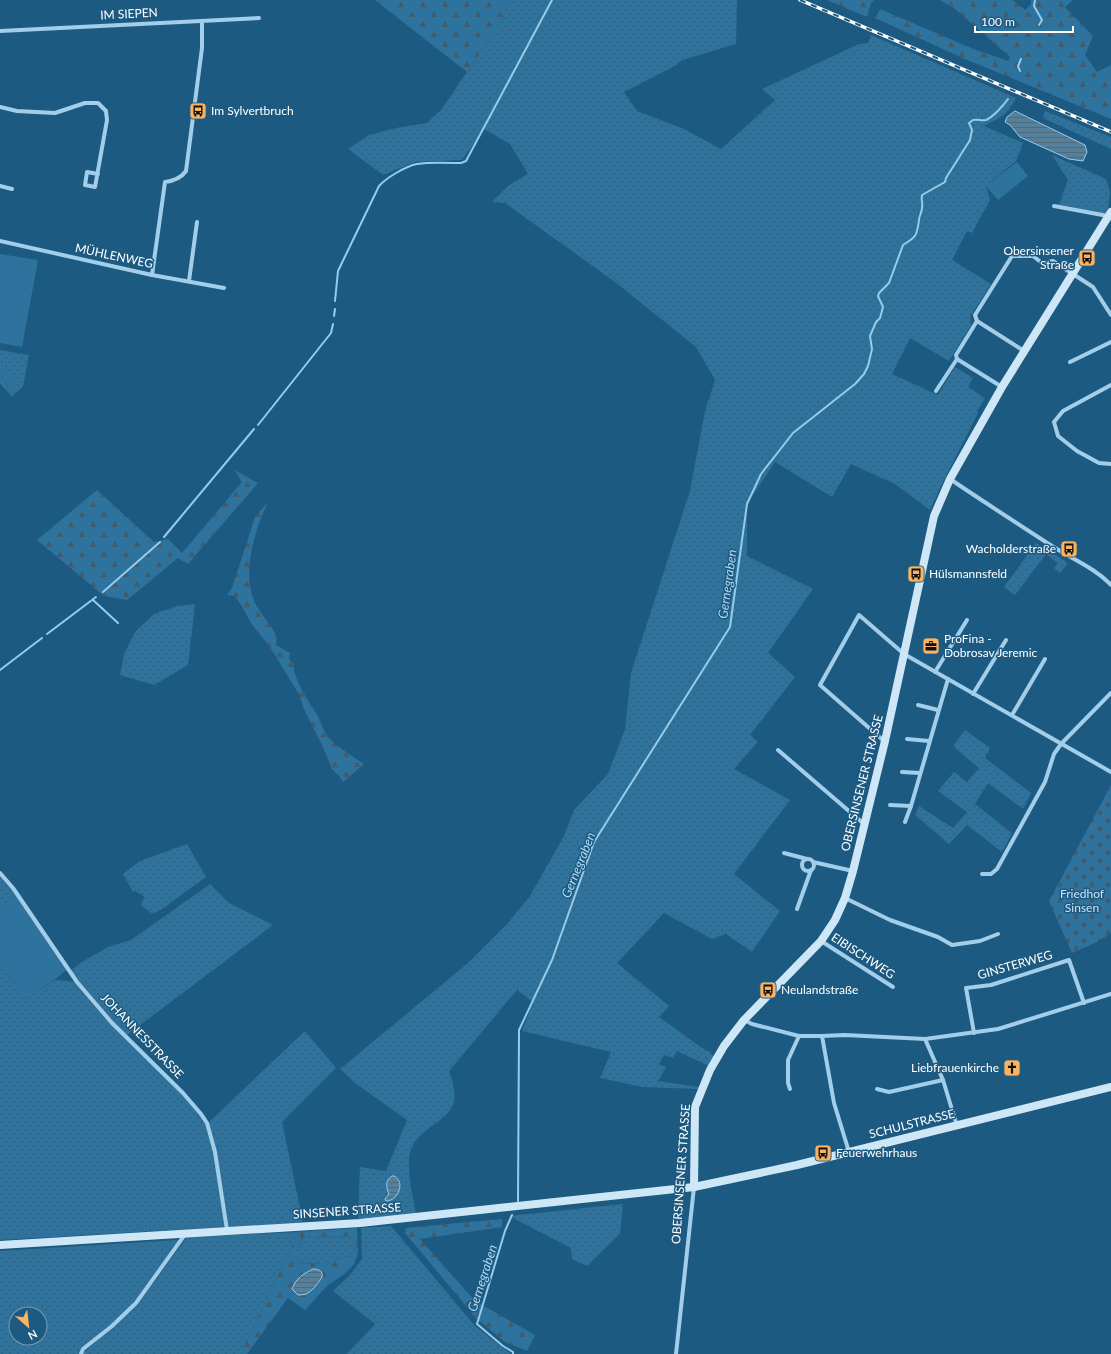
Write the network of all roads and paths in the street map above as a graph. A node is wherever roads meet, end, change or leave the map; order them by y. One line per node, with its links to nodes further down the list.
1 (259, 18): 2 (street, IM SIEPEN)
2 (202, 21): 3 (street, IM SIEPEN); 13 (street)
3 (0, 32)
4 (0, 107): 5 (street)
5 (98, 174)
6 (0, 186): 7 (street)
7 (12, 189)
8 (1054, 206): 9 (street, OBERSINSENER STRASSE)
9 (1110, 214): 12 (main road, OBERSINSENER STRASSE)
10 (197, 222): 14 (street)
11 (0, 241): 13 (street, MÜHLENWEG)
12 (1072, 273): 16 (street); 17 (street); 19 (main road, OBERSINSENER STRASSE)
13 (152, 275): 14 (street, MÜHLENWEG)
14 (189, 281): 15 (street, MÜHLENWEG)
15 (224, 288)
16 (1111, 315)
17 (977, 321): 19 (street); 20 (street)
18 (1111, 342): 21 (street)
19 (1024, 351): 23 (main road, OBERSINSENER STRASSE)
20 (957, 359): 23 (street); 24 (street)
21 (1070, 362)
22 (1111, 385): 25 (street)
23 (1002, 387): 26 (main road, OBERSINSENER STRASSE)
24 (936, 391)
25 (1111, 464)
26 (950, 479): 27 (street); 30 (main road, OBERSINSENER STRASSE)
27 (1111, 585)
28 (967, 620): 32 (street)
29 (1006, 640): 35 (street)
30 (904, 654): 32 (street); 41 (main road, OBERSINSENER STRASSE); 41 (street)
31 (1045, 659): 38 (street)
32 (935, 672): 33 (street)
33 (948, 679): 35 (street); 37 (street)
34 (1111, 693): 42 (street)
35 (973, 694): 38 (street)
36 (918, 705): 37 (street)
37 (938, 710): 40 (street)
38 (1012, 715): 42 (street)
39 (907, 740): 40 (street)
40 (929, 741): 46 (street)
41 (885, 742): 50 (main road, OBERSINSENER STRASSE)
42 (1061, 744): 45 (street); 57 (street)
43 (778, 750): 50 (street)
44 (902, 772): 46 (street)
45 (1111, 772)
46 (920, 773): 48 (street)
47 (890, 806): 48 (street)
48 (911, 806): 49 (street)
49 (904, 822)
50 (864, 824): 55 (main road, OBERSINSENER STRASSE)
51 (784, 853): 52 (street)
52 (807, 859): 53 (street); 54 (street)
53 (813, 862): 54 (street); 55 (street)
54 (811, 870): 59 (street)
55 (853, 871): 58 (main road, OBERSINSENER STRASSE)
56 (0, 873): 77 (street, JOHANNESSTRASSE)
57 (982, 874)
58 (845, 898): 60 (street); 61 (main road, OBERSINSENER STRASSE)
59 (797, 908)
60 (998, 934)
61 (822, 941): 62 (street, EIBISCHWEG); 65 (main road, OBERSINSENER STRASSE)
62 (893, 987)
63 (1111, 994): 64 (street)
64 (1084, 1003): 66 (street); 66 (street, GINSTERWEG)
65 (744, 1020): 67 (street); 76 (main road, OBERSINSENER STRASSE)
66 (974, 1033): 69 (street)
67 (799, 1036): 68 (street); 72 (street)
68 (822, 1036): 69 (street); 75 (street)
69 (925, 1039): 70 (street)
70 (943, 1080): 73 (street); 74 (street)
71 (1111, 1088): 74 (main road, SCHULSTRASSE)
72 (790, 1089)
73 (877, 1089)
74 (957, 1126): 75 (main road, SCHULSTRASSE)
75 (849, 1152): 76 (main road, SCHULSTRASSE)
76 (694, 1187): 77 (main road, SINSENER STRASSE); 81 (street, OBERSINSENER STRASSE)
77 (228, 1230): 78 (main road, SINSENER STRASSE)
78 (186, 1233): 79 (main road, SINSENER STRASSE); 80 (street)
79 (0, 1245)
80 (80, 1354)
81 (676, 1354)

